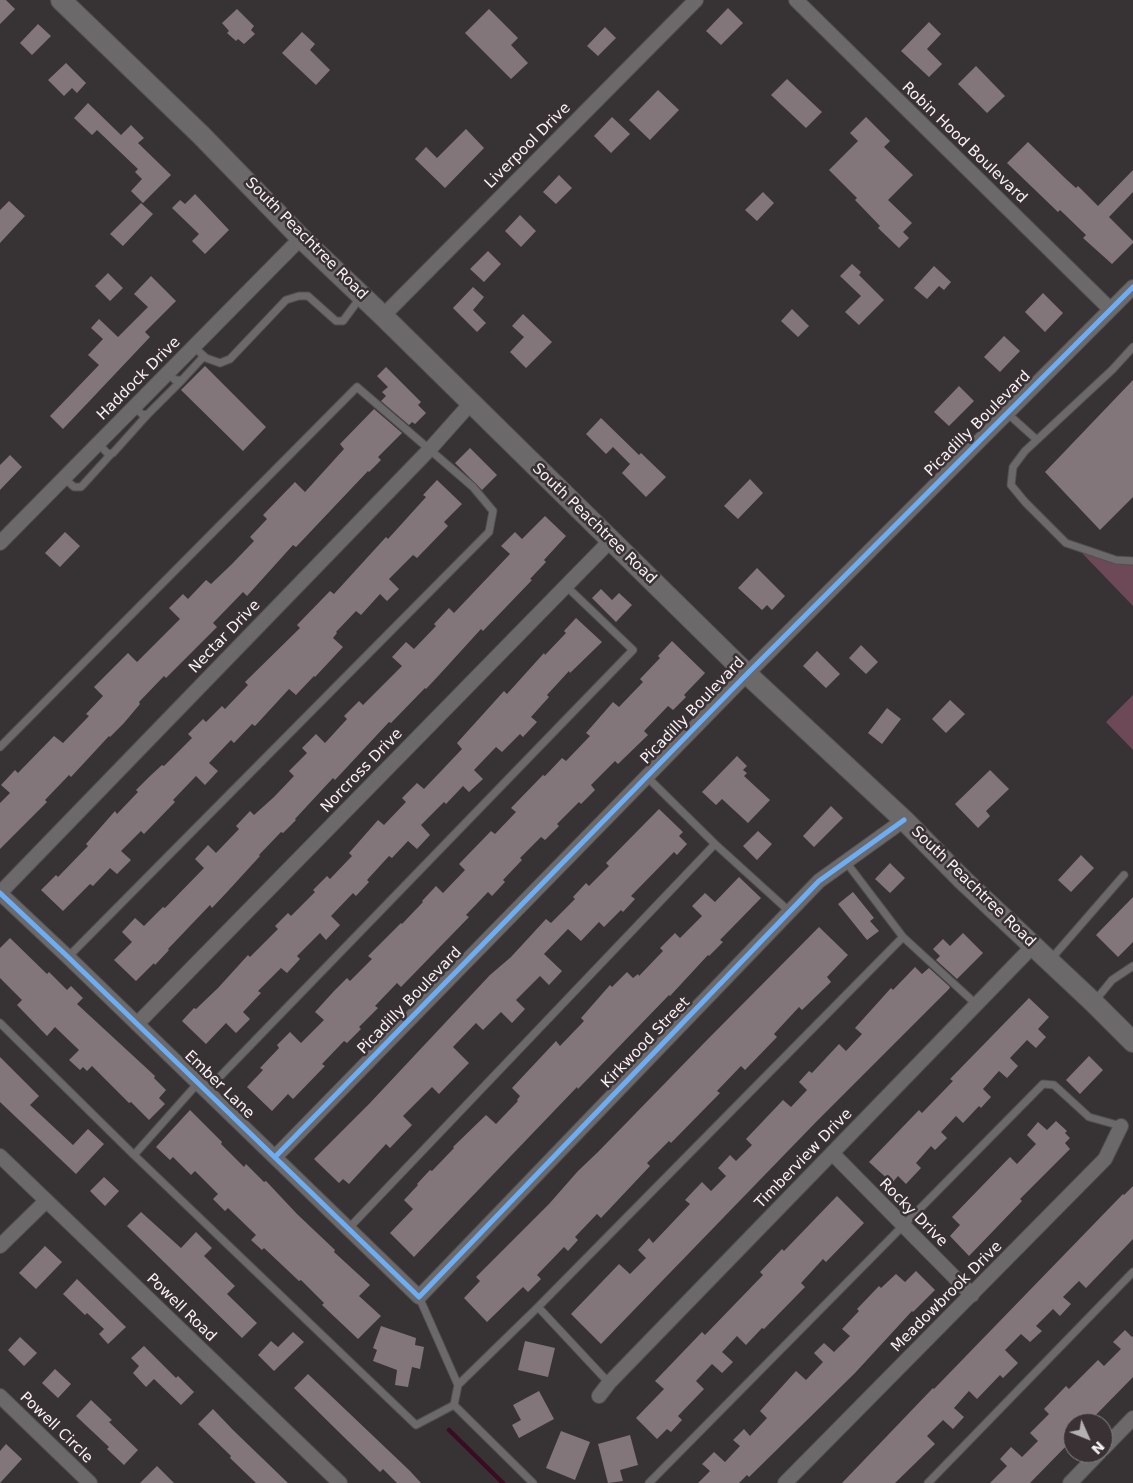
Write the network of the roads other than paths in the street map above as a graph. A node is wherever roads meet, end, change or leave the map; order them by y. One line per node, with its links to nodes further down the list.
1 (61, 0): 4 (main road, South Peachtree Road)
2 (696, 0): 8 (street, Liverpool Drive)
3 (796, 0): 7 (street, Robin Hood Boulevard)
4 (301, 238): 6 (main road, South Peachtree Road); 10 (street, Haddock Drive)
5 (1133, 287): 7 (street, Picadilly Boulevard)
6 (362, 295): 8 (main road, South Peachtree Road); 10 (lane)
7 (1110, 309): 15 (street, Picadilly Boulevard)
8 (384, 316): 13 (main road, South Peachtree Road)
9 (1133, 348): 17 (lane)
10 (199, 351): 11 (street, Haddock Drive); 12 (lane)
11 (168, 373): 12 (lane); 14 (street, Haddock Drive)
12 (182, 380): 16 (lane)
13 (471, 403): 19 (street, Nectar Drive); 22 (main road, South Peachtree Road)
14 (134, 407): 16 (lane); 18 (street, Haddock Drive)
15 (1007, 413): 17 (lane); 26 (street, Picadilly Boulevard)
16 (148, 414): 20 (lane)
17 (1037, 440): 24 (lane)
18 (98, 443): 20 (lane); 21 (street, Haddock Drive)
19 (430, 449): 27 (lane); 33 (street, Nectar Drive); 37 (lane)
20 (113, 453): 21 (lane)
21 (64, 478): 23 (street, Haddock Drive)
22 (611, 540): 25 (street, Norcross Drive); 26 (main road, South Peachtree Road)
23 (0, 543)
24 (1133, 562)
25 (566, 586): 43 (street, Norcross Drive); 45 (lane)
26 (747, 674): 28 (street, Picadilly Boulevard); 29 (main road, South Peachtree Road)
27 (0, 747)
28 (646, 776): 30 (lane); 50 (street, Picadilly Boulevard)
29 (904, 820): 31 (street, Kirkwood Street); 36 (main road, South Peachtree Road)
30 (715, 844): 34 (lane); 53 (lane)
31 (846, 862): 34 (street, Kirkwood Street); 35 (lane)
32 (1124, 875): 38 (lane)
33 (0, 893): 37 (street, Ember Lane)
34 (790, 912): 57 (street, Kirkwood Street)
35 (904, 937): 41 (lane); 58 (lane)
36 (1033, 946): 38 (main road, South Peachtree Road); 41 (street, Timberview Drive)
37 (68, 957): 43 (street, Ember Lane)
38 (1049, 961): 40 (main road, South Peachtree Road)
39 (1133, 966): 40 (lane)
40 (1093, 1002): 44 (main road, South Peachtree Road)
41 (977, 1004): 47 (street, Timberview Drive)
42 (0, 1023): 48 (lane)
43 (137, 1024): 45 (street, Ember Lane)
44 (1133, 1042)
45 (202, 1087): 48 (lane); 50 (street, Ember Lane)
46 (1122, 1126): 52 (lane); 56 (street, Meadowbrook Drive)
47 (832, 1153): 52 (street, Rocky Drive); 59 (street, Timberview Drive)
48 (134, 1155): 63 (lane)
49 (0, 1156): 51 (street, Powell Road)
50 (275, 1157): 53 (street, Ember Lane)
51 (46, 1201): 54 (street); 68 (street, Powell Road)
52 (903, 1226): 56 (street, Rocky Drive); 70 (lane)
53 (348, 1229): 57 (street, Ember Lane)
54 (0, 1246)
55 (1133, 1272): 72 (lane)
56 (972, 1295): 71 (street, Meadowbrook Drive)
57 (419, 1297): 60 (lane)
58 (538, 1307): 59 (lane); 60 (lane)
59 (609, 1383): 62 (street, Timberview Drive)
60 (458, 1385): 63 (lane)
61 (0, 1396): 67 (street, Powell Circle)
62 (599, 1396)
63 (454, 1404): 69 (lane)
64 (1133, 1418): 65 (street)
65 (1113, 1439)
66 (1089, 1463): 73 (street)
67 (90, 1483)
68 (340, 1483)
69 (533, 1483)
70 (649, 1483)
71 (785, 1483)
72 (928, 1483)
73 (1070, 1483)

